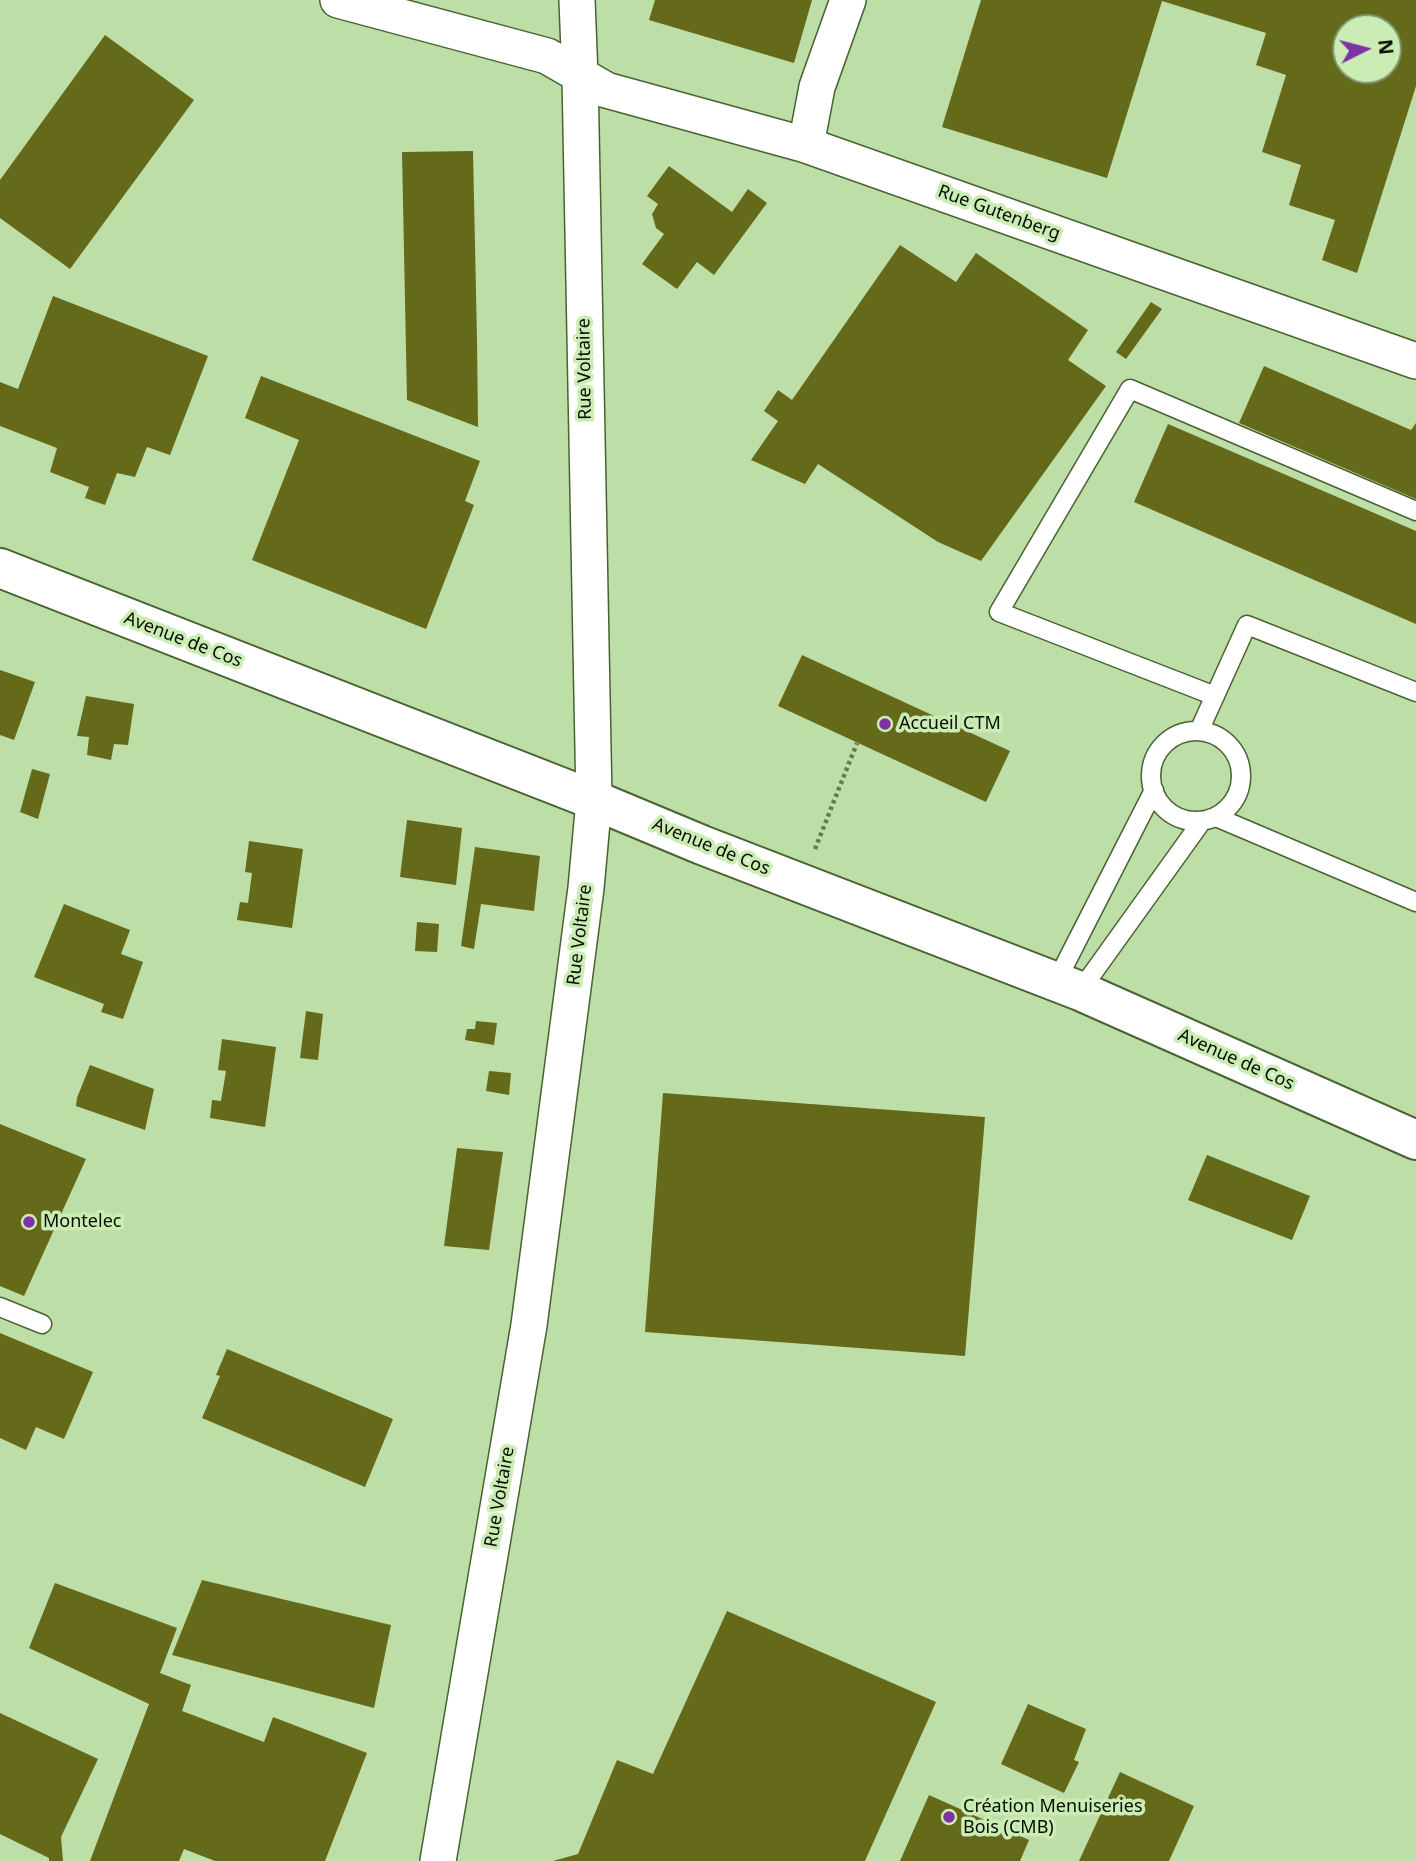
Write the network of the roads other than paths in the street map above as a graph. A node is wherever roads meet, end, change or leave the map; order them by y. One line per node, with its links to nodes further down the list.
1 (338, 0): 4 (street, Rue Gutenberg)
2 (577, 0): 4 (street, Rue Voltaire)
3 (848, 0): 5 (street)
4 (580, 76): 5 (street, Rue Gutenberg); 13 (street, Rue Voltaire)
5 (806, 145): 6 (street, Rue Gutenberg)
6 (1416, 361)
7 (1416, 511): 10 (lane)
8 (0, 568): 13 (street, Avenue de Cos)
9 (1416, 692): 10 (lane)
10 (1215, 696): 11 (lane)
11 (1199, 731): 12 (lane); 14 (lane)
12 (1154, 790): 14 (lane); 16 (lane)
13 (594, 800): 16 (street, Avenue de Cos); 20 (street, Rue Voltaire)
14 (1209, 819): 15 (lane); 16 (lane)
15 (1416, 902)
16 (1068, 986): 17 (street, Avenue de Cos)
17 (1416, 1140)
18 (0, 1307): 19 (lane)
19 (42, 1324)
20 (439, 1861)

